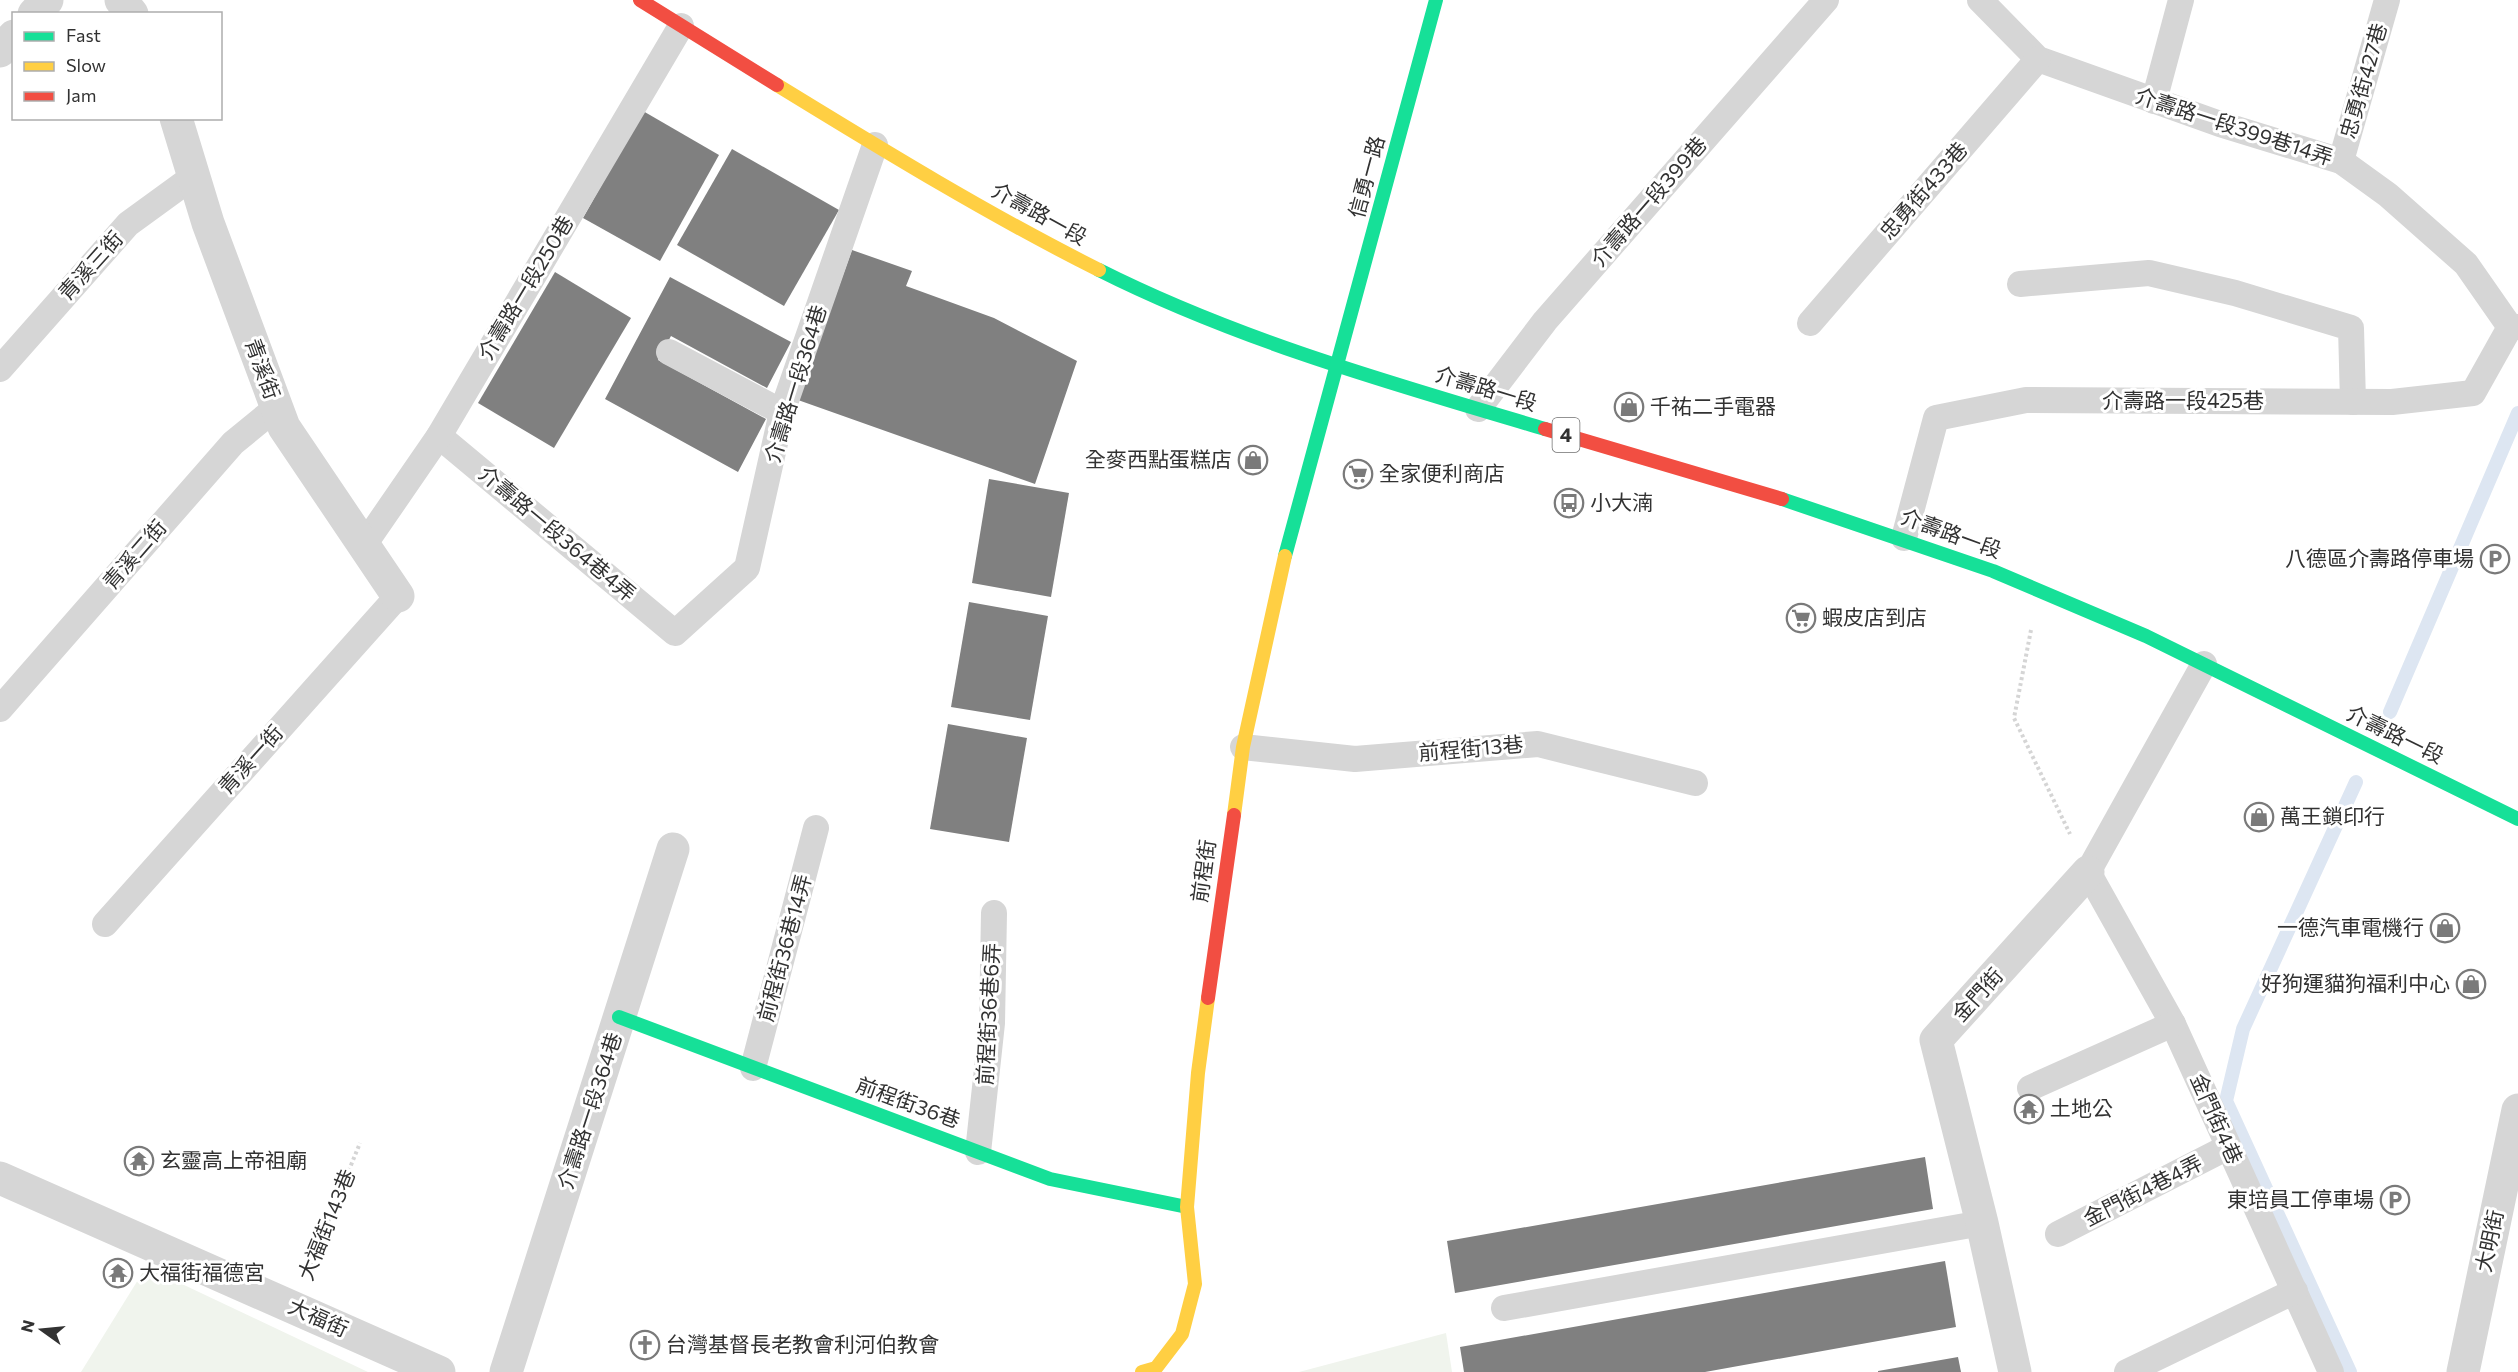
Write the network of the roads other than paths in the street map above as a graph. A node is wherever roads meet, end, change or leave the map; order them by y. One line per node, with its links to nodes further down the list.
1 (47, 0): 9 (street)
2 (121, 0): 10 (street)
3 (640, 0): 11 (main road, 介壽路一段 / 4)
4 (1436, 0): 24 (main road, 信勇一路)
5 (1826, 0): 28 (lane, 介壽路一段399巷)
6 (1980, 0): 14 (lane)
7 (2181, 0): 15 (lane)
8 (2387, 0): 18 (lane, 忠勇街427巷)
9 (36, 12)
10 (130, 12)
11 (681, 26): 17 (main road, 介壽路一段 / 4); 30 (lane, 介壽路一段250巷)
12 (12, 38): 13 (street)
13 (0, 51)
14 (2038, 59): 15 (lane, 介壽路一段399巷14弄); 21 (lane, 忠勇街433巷)
15 (2154, 101): 18 (lane, 介壽路一段399巷14弄)
16 (177, 120): 19 (street, 青溪街)
17 (875, 145): 24 (main road, 介壽路一段 / 4); 29 (lane, 介壽路一段364巷)
18 (2341, 161): 22 (lane, 介壽路一段399巷14弄)
19 (194, 176): 25 (lane, 青溪三街); 27 (street, 青溪街)
20 (2020, 284): 26 (lane)
21 (1810, 323)
22 (2514, 327): 26 (lane, 介壽路一段425巷)
23 (669, 352): 29 (lane)
24 (1339, 365): 28 (main road, 介壽路一段 / 4); 37 (main road, 前程街)
25 (0, 369)
26 (2353, 402): 31 (lane, 介壽路一段425巷)
27 (276, 407): 32 (street, 青溪街); 36 (lane, 青溪二街)
28 (1478, 409): 31 (main road, 介壽路一段 / 4)
29 (782, 412): 34 (lane, 介壽路一段364巷)
30 (439, 436): 32 (lane, 介壽路一段250巷); 34 (lane, 介壽路一段364巷4弄)
31 (1904, 538): 35 (main road, 介壽路一段 / 4)
32 (364, 545): 33 (street, 青溪街)
33 (398, 596): 44 (lane, 青溪一街)
34 (675, 633)
35 (2204, 664): 39 (main road, 介壽路一段 / 4); 42 (lane, 金門街)
36 (0, 709)
37 (1243, 747): 38 (lane, 前程街13巷); 53 (main road, 前程街)
38 (1695, 783)
39 (2518, 819)
40 (816, 828): 47 (lane, 前程街36巷14弄)
41 (673, 849): 45 (street, 介壽路一段364巷)
42 (2088, 872): 46 (lane, 金門街4巷); 54 (street, 金門街)
43 (994, 913): 51 (lane, 前程街36巷6弄)
44 (105, 924)
45 (619, 1017): 47 (main road, 前程街36巷); 59 (street, 介壽路一段364巷)
46 (2174, 1024): 48 (lane); 50 (lane, 金門街4巷)
47 (753, 1068): 51 (main road, 前程街36巷)
48 (2030, 1088)
49 (2518, 1110): 64 (street, 大明街)
50 (2228, 1147): 55 (lane, 金門街4巷4弄); 56 (lane, 金門街4巷)
51 (978, 1152): 53 (main road, 前程街36巷)
52 (0, 1178): 58 (street, 大福街)
53 (1187, 1207): 60 (main road, 前程街)
54 (1982, 1223): 57 (lane); 61 (street, 金門街)
55 (2058, 1234)
56 (2295, 1292): 62 (lane); 63 (lane, 金門街4巷)
57 (1504, 1308)
58 (439, 1372)
59 (506, 1372)
60 (1142, 1372)
61 (2015, 1372)
62 (2127, 1372)
63 (2331, 1372)
64 (2463, 1372)

